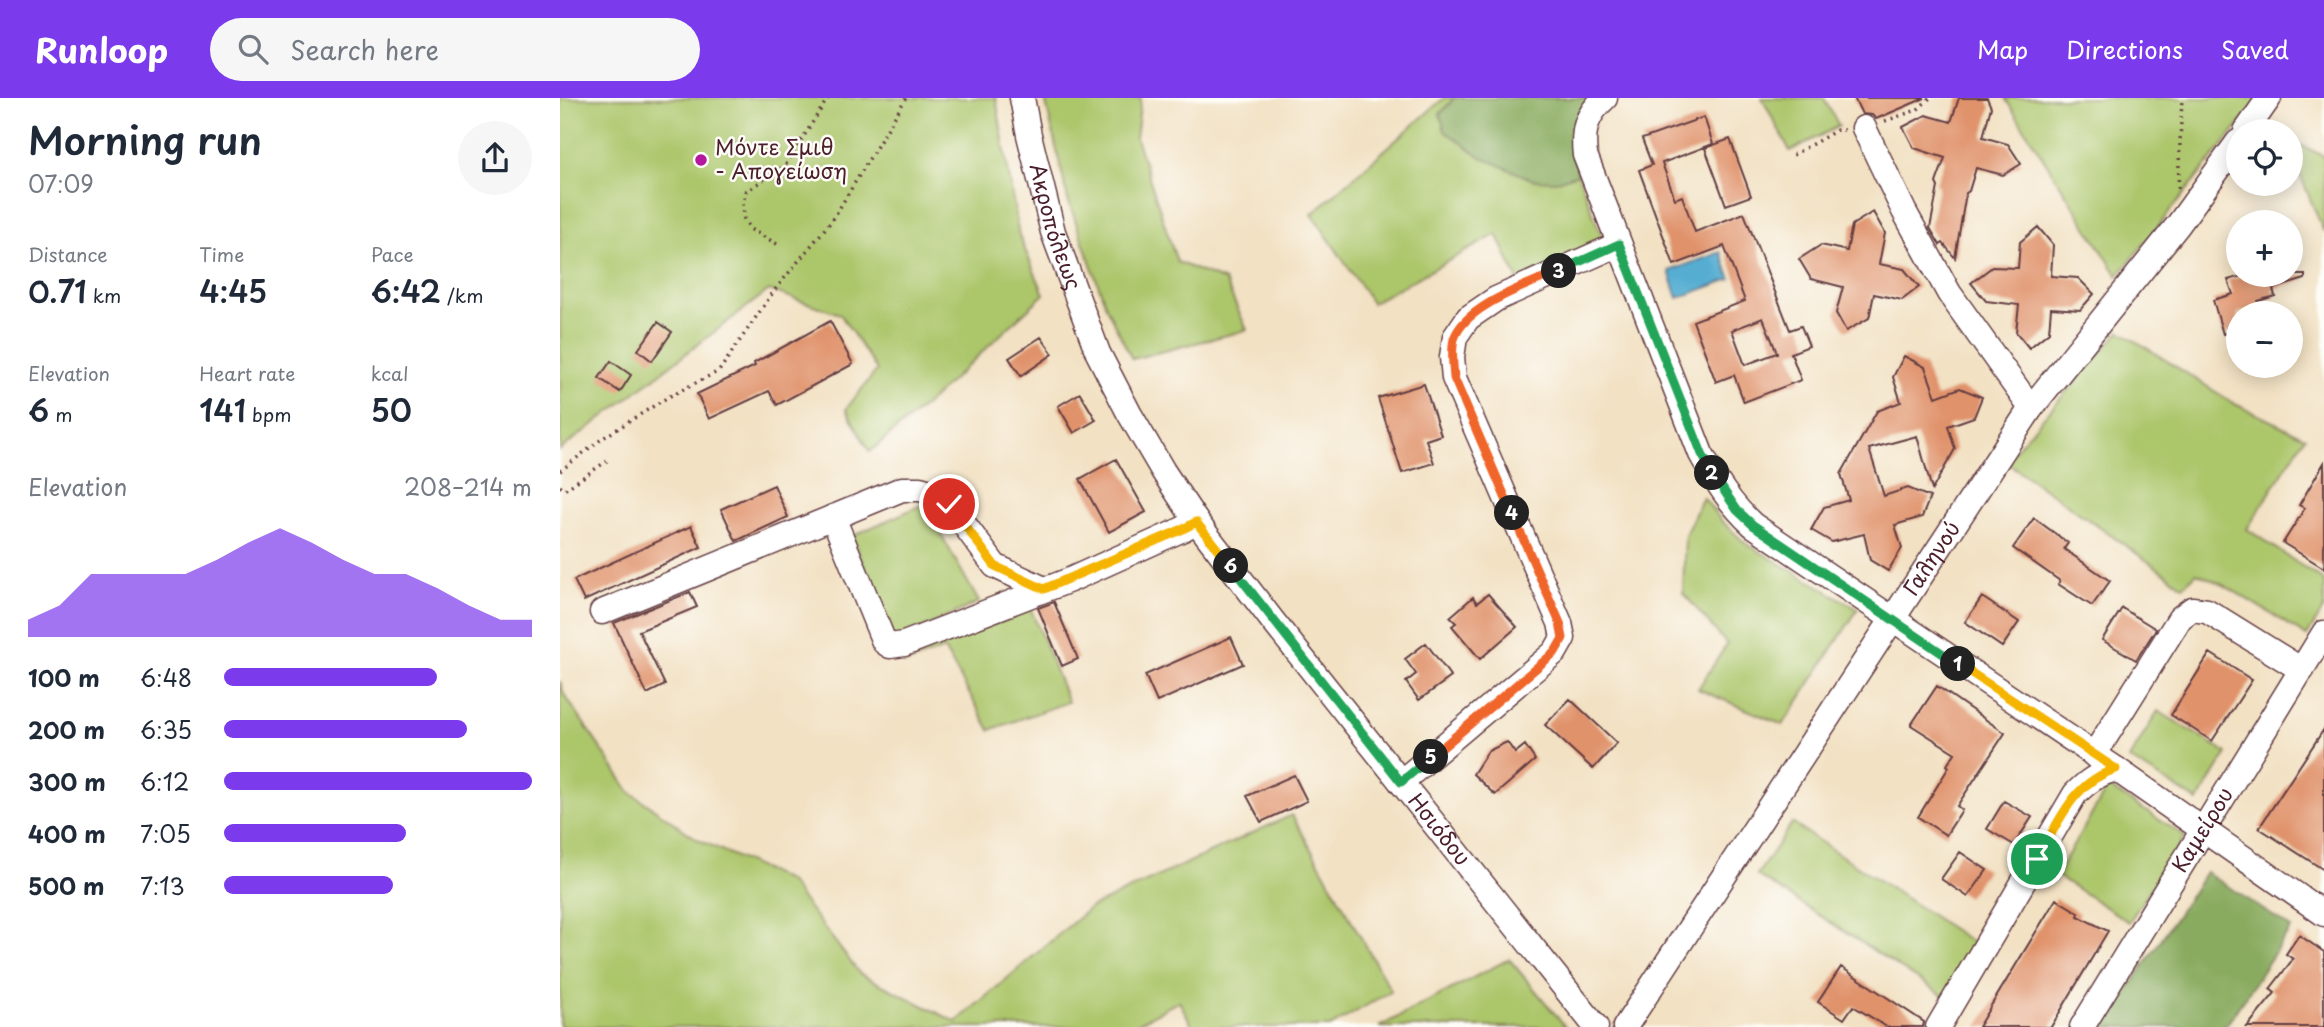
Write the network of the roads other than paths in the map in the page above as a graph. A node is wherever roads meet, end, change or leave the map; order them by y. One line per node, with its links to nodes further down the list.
1 (1022, 98): 8 (street, Ακροπόλεως)
2 (1605, 98): 7 (street)
3 (2269, 98): 4 (street)
4 (2254, 119)
5 (1864, 128): 9 (street)
6 (2226, 159): 9 (street, Γαληνού)
7 (1619, 244): 14 (street); 19 (street)
8 (1098, 353): 11 (street, Ησιόδου)
9 (2031, 408): 14 (street, Γαληνού)
10 (833, 517): 12 (street); 12 (street); 13 (street)
11 (1196, 522): 12 (street); 19 (street, Ησιόδου)
12 (1044, 589)
13 (602, 612)
14 (1891, 619): 17 (street); 23 (street, Γαληνού)
15 (2324, 633): 16 (street, Καμείρου)
16 (2302, 670): 17 (street); 20 (street, Καμείρου)
17 (2094, 755): 18 (street)
18 (2116, 769): 20 (street); 24 (street)
19 (1401, 782): 22 (street, Ησιόδου)
20 (2204, 830): 21 (street); 25 (street, Καμείρου)
21 (2324, 914)
22 (1596, 1027)
23 (1625, 1027)
24 (1938, 1027)
25 (2082, 1027)

